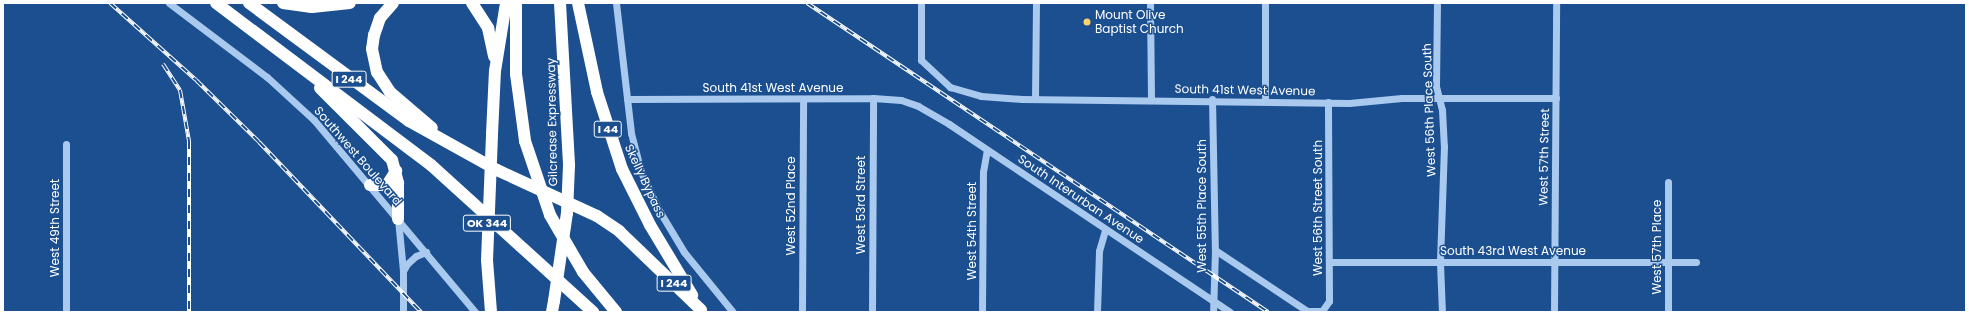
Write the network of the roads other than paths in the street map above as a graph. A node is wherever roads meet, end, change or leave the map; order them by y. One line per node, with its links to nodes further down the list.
1 (169, 3): 37 (street, Southwest Boulevard)
2 (216, 3): 19 (highway, I 244)
3 (249, 3): 33 (highway, I 244)
4 (283, 3): 5 (highway)
5 (350, 3)
6 (393, 3): 33 (highway)
7 (472, 3): 20 (highway)
8 (506, 3): 20 (highway, OK 344)
9 (516, 3): 57 (highway, bridge)
10 (560, 3): 49 (highway, Gilcrease Expressway, bridge)
11 (578, 3): 50 (highway, Skelly Bypass / I 44)
12 (616, 3): 24 (street)
13 (921, 3): 25 (street, South 41st West Avenue)
14 (1036, 3): 25 (street)
15 (1150, 3): 26 (street)
16 (1265, 3): 29 (street)
17 (1437, 3): 22 (street, West 56th Place South)
18 (1556, 3): 23 (street, West 57th Street)
19 (287, 55): 35 (highway); 56 (highway, I 244)
20 (496, 71): 55 (highway, OK 344, bridge)
21 (873, 98): 28 (street, South 41st West Avenue); 31 (street, South 41st West Avenue); 60 (street, West 53rd Street)
22 (1438, 98): 23 (street, South 41st West Avenue); 30 (street, South 41st West Avenue); 46 (street, West 56th Place South)
23 (1556, 98): 44 (street, West 57th Street)
24 (627, 99): 28 (street, South 41st West Avenue); 58 (street)
25 (1035, 99): 26 (street, South 41st West Avenue)
26 (1151, 99): 27 (street, South 41st West Avenue)
27 (1212, 99): 29 (street, South 41st West Avenue); 40 (street, West 55th Place South)
28 (803, 100): 59 (street, West 52nd Place)
29 (1265, 100): 30 (street, South 41st West Avenue)
30 (1328, 102): 43 (street, West 56th Street South)
31 (918, 106): 34 (street, South Interurban Avenue)
32 (66, 144): 52 (street, West 49th Street)
33 (454, 147): 50 (highway, I 244)
34 (987, 150): 39 (street, South Interurban Avenue); 61 (street, West 54th Street)
35 (396, 171): 37 (highway); 38 (highway)
36 (1668, 182): 42 (street, West 57th Place)
37 (370, 185): 38 (street, Southwest Boulevard)
38 (398, 219): 41 (street, Southwest Boulevard); 47 (street)
39 (1105, 230): 48 (street, South Interurban Avenue); 62 (street)
40 (1215, 250): 48 (street, West 55th Place South); 51 (street)
41 (426, 252): 47 (street); 54 (street, Southwest Boulevard)
42 (1669, 261): 44 (street, South 43rd West Avenue); 45 (street, South 43rd West Avenue); 67 (street, West 57th Place)
43 (1330, 262): 46 (street, South 43rd West Avenue); 51 (street, West 56th Street South)
44 (1554, 262): 46 (street, South 43rd West Avenue); 66 (street, West 57th Street)
45 (1696, 262)
46 (1440, 263): 65 (street, West 56th Place South)
47 (403, 271): 53 (street)
48 (1213, 300): 63 (street, West 55th Place South); 64 (street, South Interurban Avenue)
49 (554, 308)
50 (702, 311)
51 (1322, 311)
52 (66, 312)
53 (403, 312)
54 (475, 312)
55 (491, 312)
56 (593, 312)
57 (616, 312)
58 (733, 312)
59 (802, 312)
60 (872, 312)
61 (982, 312)
62 (1098, 312)
63 (1213, 312)
64 (1230, 312)
65 (1442, 312)
66 (1554, 312)
67 (1668, 312)

